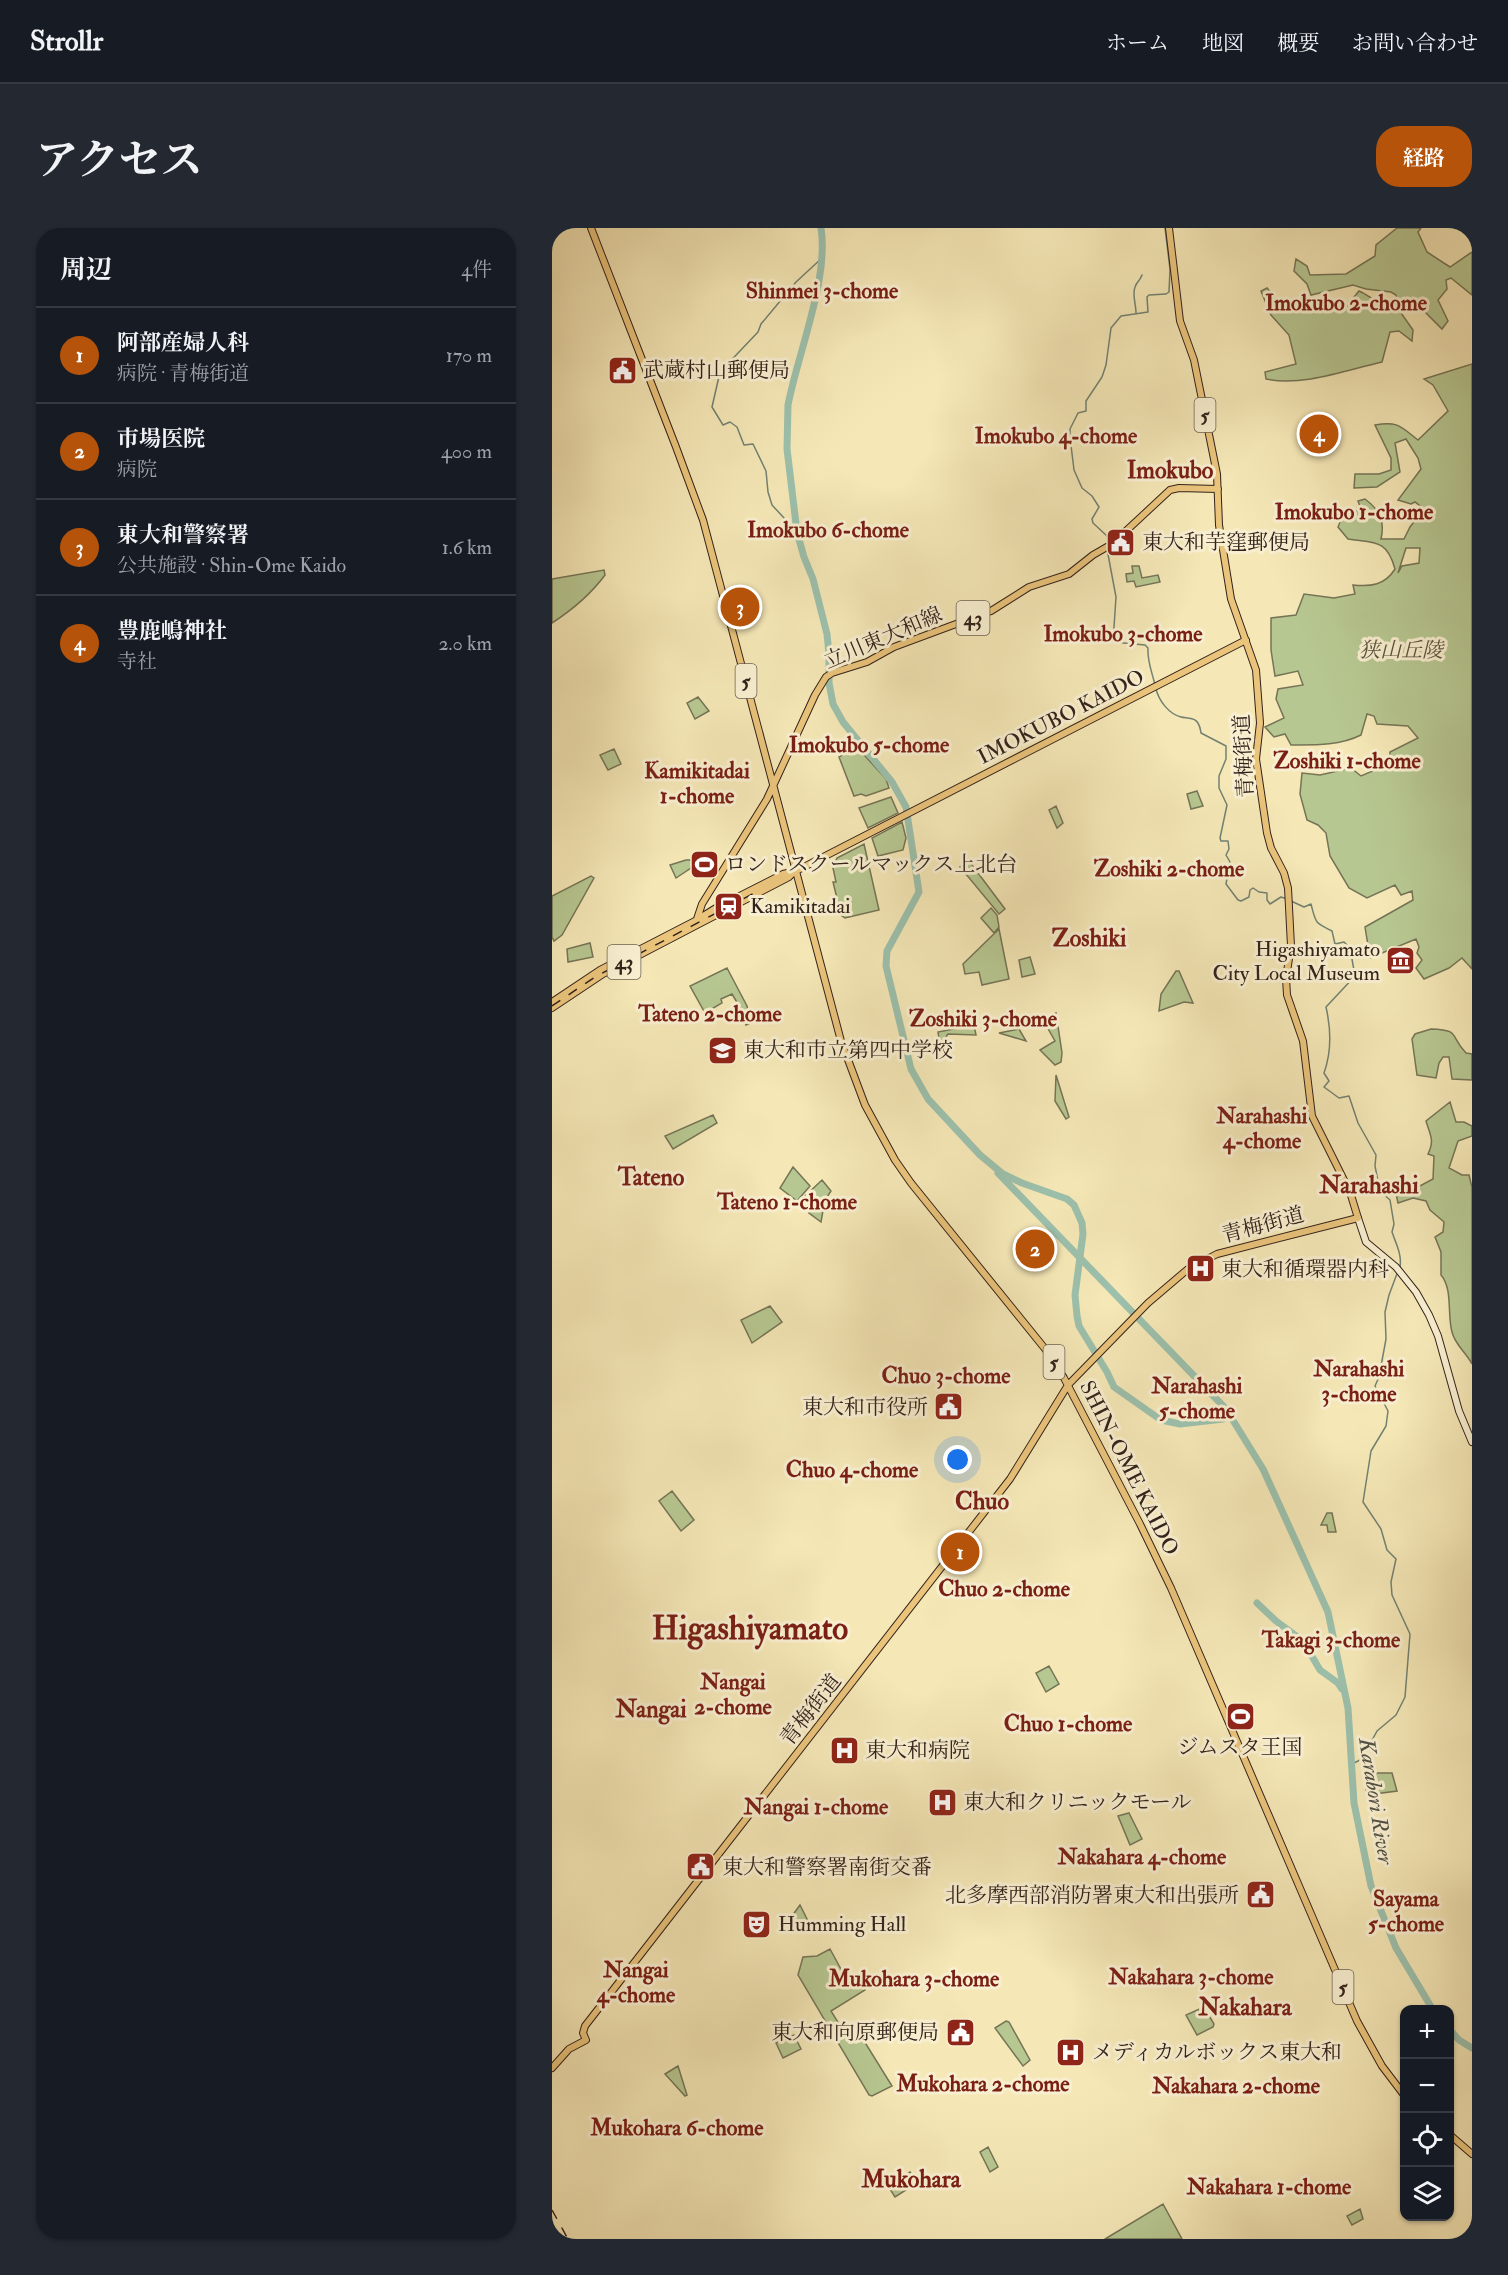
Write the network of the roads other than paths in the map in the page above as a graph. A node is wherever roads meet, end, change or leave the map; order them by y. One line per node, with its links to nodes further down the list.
1 (591, 228): 5 (main road, SHIN-OME KAIDO / 5)
2 (1170, 228): 3 (main road, 青梅街道 / 5)
3 (1218, 489): 4 (main road, 青梅街道 / 5); 5 (main road, 立川東大和線 / 43)
4 (1246, 640): 8 (main road, IMOKUBO KAIDO / 43); 12 (main road, 青梅街道 / 5)
5 (773, 787): 6 (main road, 立川東大和線 / 43); 7 (main road, SHIN-OME KAIDO / 5)
6 (766, 800): 7 (main road); 9 (main road, 立川東大和線 / 43)
7 (777, 802): 8 (main road, SHIN-OME KAIDO / 5)
8 (796, 871): 9 (main road, IMOKUBO KAIDO / 43); 13 (main road, SHIN-OME KAIDO / 5)
9 (698, 921): 10 (main road, IMOKUBO KAIDO / 43); 11 (main road, IMOKUBO KAIDO / 43)
10 (552, 1002)
11 (552, 1008)
12 (1358, 1218): 13 (main road, 青梅街道 / 5); 14 (main road)
13 (1068, 1384): 15 (main road, 青梅街道 / 5); 16 (main road, SHIN-OME KAIDO / 5)
14 (1472, 1442)
15 (552, 2068)
16 (1400, 2090)
17 (1454, 2139): 18 (main road)
18 (1472, 2154)

